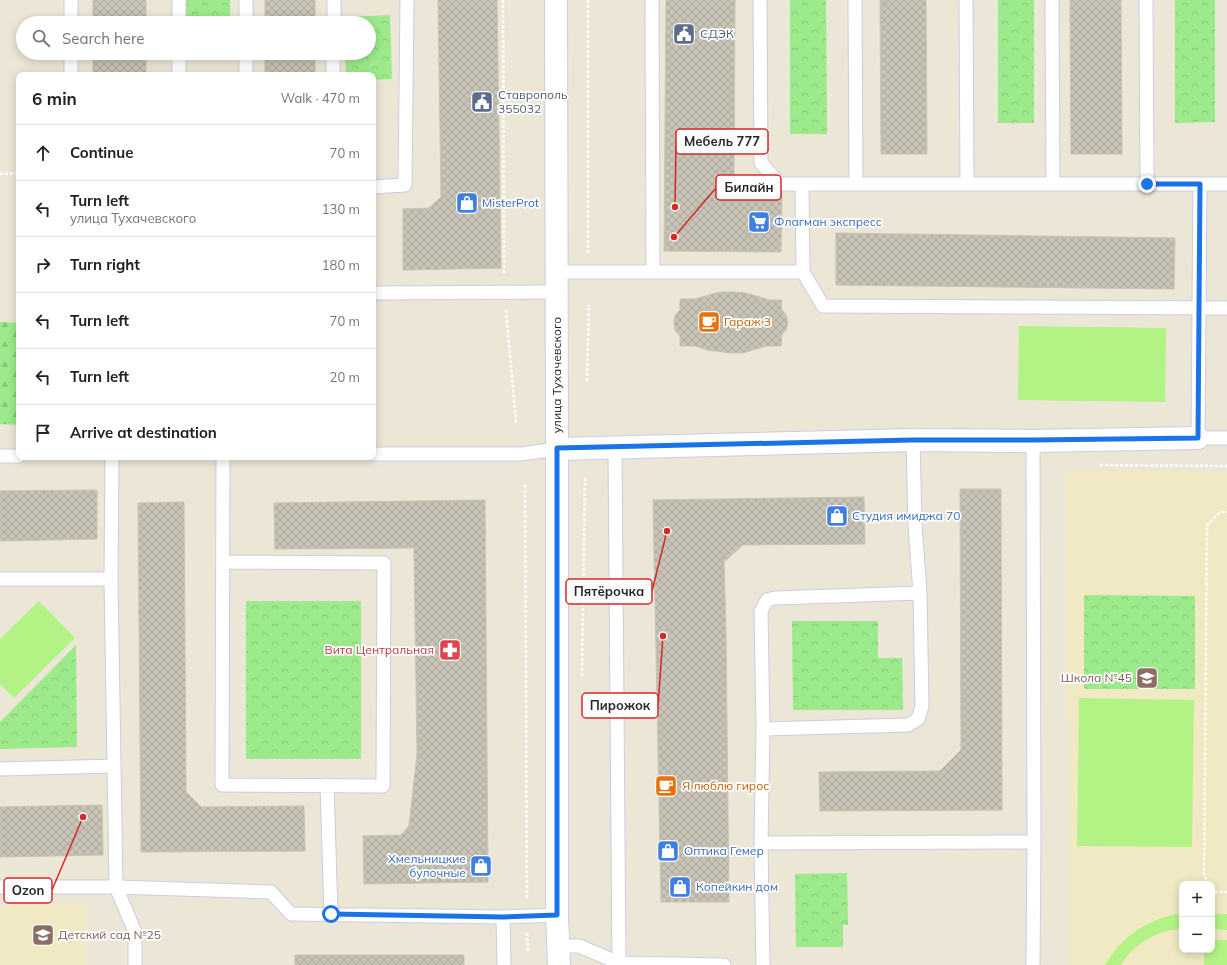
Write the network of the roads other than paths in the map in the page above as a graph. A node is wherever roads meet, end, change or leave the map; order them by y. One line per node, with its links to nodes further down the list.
1 (71, 0): 13 (lane)
2 (179, 0): 14 (lane)
3 (246, 0): 15 (lane)
4 (334, 0): 16 (lane)
5 (407, 0): 32 (lane)
6 (556, 0): 35 (main road, улица Тухачевского)
7 (652, 0): 33 (lane)
8 (760, 0): 25 (lane)
9 (855, 0): 26 (lane)
10 (966, 0): 27 (lane)
11 (1052, 0): 28 (lane)
12 (1146, 0): 29 (lane)
13 (71, 16)
14 (179, 16)
15 (246, 16)
16 (334, 16)
17 (71, 60): 21 (lane)
18 (179, 60): 22 (lane)
19 (246, 60): 23 (lane)
20 (333, 60): 24 (lane)
21 (71, 72)
22 (179, 72)
23 (246, 72)
24 (333, 72)
25 (802, 184): 26 (lane); 34 (lane)
26 (856, 184): 27 (lane)
27 (967, 184): 28 (lane)
28 (1053, 184): 29 (lane)
29 (1147, 184): 30 (lane)
30 (1200, 184): 31 (lane); 37 (lane)
31 (1227, 184)
32 (376, 187)
33 (653, 271): 34 (lane); 35 (lane)
34 (803, 272): 37 (lane)
35 (556, 282): 36 (lane); 44 (main road, улица Тухачевского)
36 (376, 293)
37 (1199, 308): 38 (lane); 39 (lane)
38 (1227, 308)
39 (1198, 438): 40 (lane); 42 (main road)
40 (1227, 438)
41 (912, 440): 42 (main road); 43 (main road); 53 (lane)
42 (1033, 440): 58 (lane)
43 (615, 447): 44 (main road); 66 (lane)
44 (557, 448): 45 (lane); 63 (main road, улица Тухачевского)
45 (376, 454)
46 (0, 456): 47 (lane)
47 (16, 456)
48 (112, 460): 52 (lane)
49 (223, 460): 50 (lane)
50 (223, 562): 57 (lane); 57 (lane)
51 (0, 579): 52 (lane)
52 (111, 579): 55 (lane)
53 (920, 593): 54 (lane); 54 (lane)
54 (763, 728): 59 (lane)
55 (114, 766): 56 (lane); 61 (lane)
56 (0, 769)
57 (327, 785): 62 (lane)
58 (1034, 842): 59 (lane); 71 (lane)
59 (761, 843): 70 (lane)
60 (0, 887): 61 (lane)
61 (116, 887): 62 (lane); 67 (lane)
62 (331, 914): 64 (lane)
63 (557, 915): 64 (lane); 65 (main road, улица Тухачевского)
64 (504, 917): 68 (lane)
65 (558, 956): 66 (lane)
66 (619, 964): 69 (lane)
67 (135, 965)
68 (504, 965)
69 (724, 965)
70 (763, 965)
71 (1033, 965)

